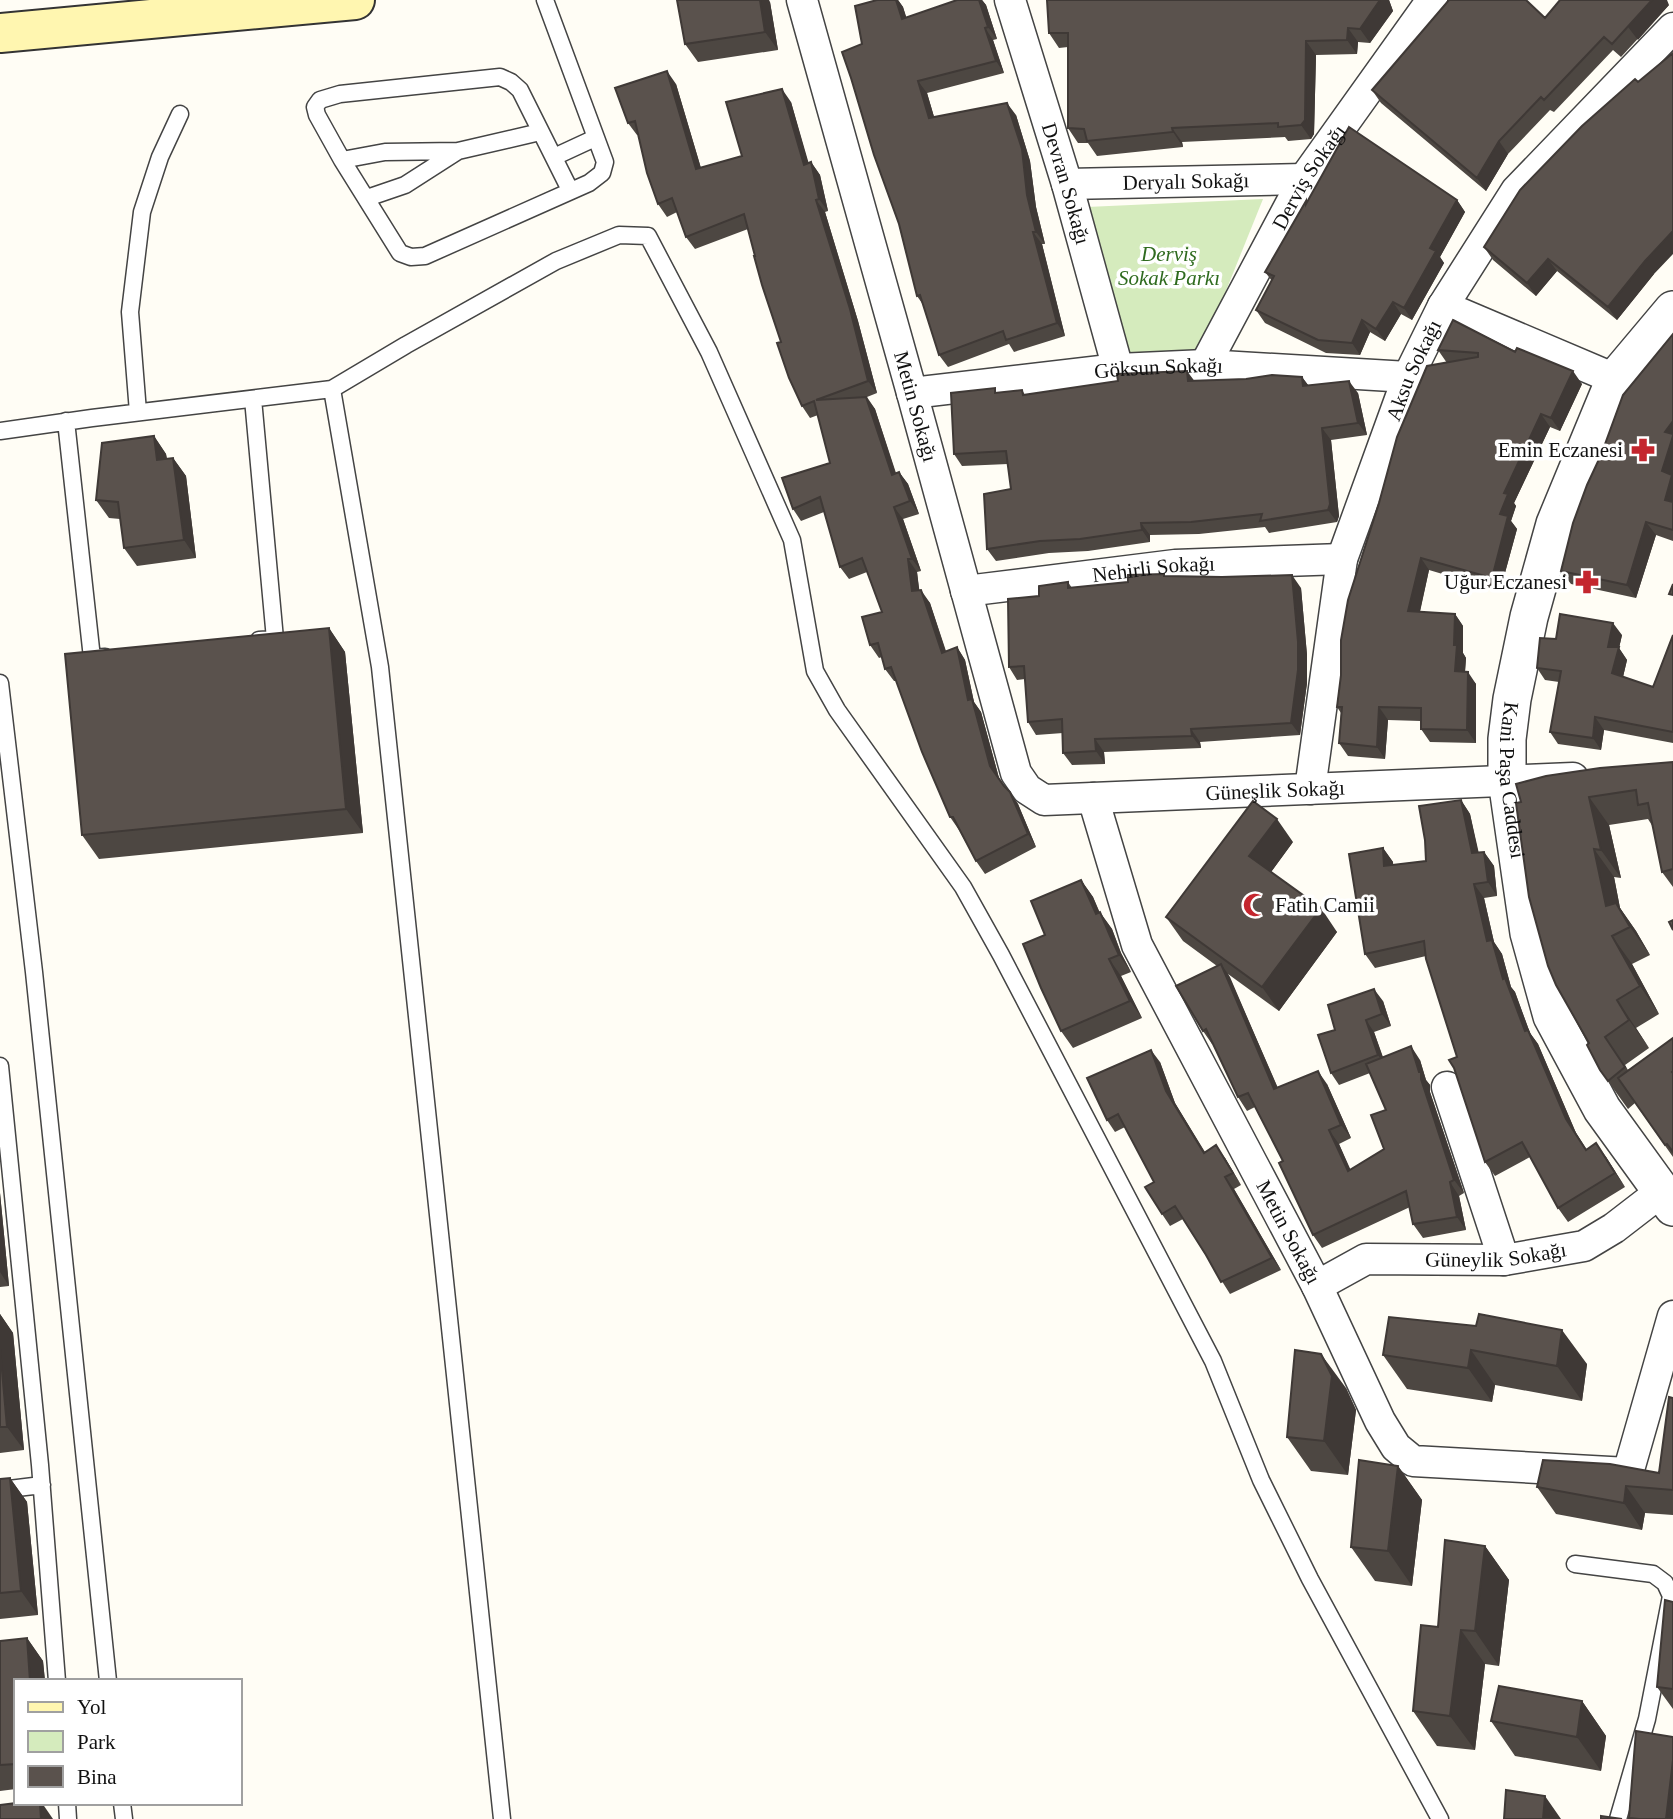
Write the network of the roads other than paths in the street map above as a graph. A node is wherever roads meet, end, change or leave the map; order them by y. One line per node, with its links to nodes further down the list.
1 (355, 0): 7 (main road)
2 (545, 0): 10 (lane)
3 (802, 0): 25 (street, Metin Sokağı)
4 (1010, 0): 15 (street, Devran Sokağı)
5 (1432, 0): 14 (street, Derviş Sokağı)
6 (1673, 28): 18 (street, Aksu Sokağı)
7 (0, 33)
8 (180, 114): 27 (lane)
9 (540, 132): 11 (lane); 12 (lane); 13 (lane)
10 (595, 138): 12 (lane); 16 (lane)
11 (458, 152): 13 (lane); 17 (lane)
12 (554, 157): 16 (lane)
13 (342, 160): 17 (lane)
14 (1304, 179): 15 (street, Deryalı Sokağı); 20 (street, Derviş Sokağı)
15 (1067, 184): 21 (street, Devran Sokağı)
16 (570, 190): 17 (lane)
17 (367, 198)
18 (1443, 306): 22 (street, Aksu Sokağı); 23 (street)
19 (1673, 310): 23 (street, Kani Paşa Caddesi)
20 (1205, 365): 21 (street, Göksun Sokağı); 22 (street, Göksun Sokağı)
21 (1118, 369): 25 (street, Göksun Sokağı)
22 (1408, 377): 30 (street, Aksu Sokağı)
23 (1615, 379): 36 (street, Kani Paşa Caddesi)
24 (332, 389): 26 (lane); 51 (lane); 52 (lane)
25 (912, 393): 31 (street, Metin Sokağı)
26 (253, 399): 27 (lane); 32 (lane)
27 (138, 412): 28 (lane)
28 (66, 421): 29 (lane); 33 (lane)
29 (0, 431)
30 (1342, 559): 31 (street, Nehirli Sokağı); 37 (street, Aksu Sokağı)
31 (966, 591): 39 (street, Metin Sokağı)
32 (248, 641)
33 (118, 656)
34 (0, 683): 50 (lane)
35 (1604, 777): 36 (street, Güneşlik Sokağı)
36 (1507, 780): 37 (street, Güneşlik Sokağı); 42 (street, Kani Paşa Caddesi)
37 (1310, 789): 38 (street, Güneşlik Sokağı)
38 (1093, 798): 39 (street, Güneşlik Sokağı); 44 (street, Metin Sokağı)
39 (1044, 800)
40 (0, 1066): 46 (lane)
41 (1447, 1087): 43 (street)
42 (1668, 1199): 43 (street, Güneylik Sokağı)
43 (1504, 1260): 44 (street, Güneylik Sokağı)
44 (1317, 1286): 45 (street, Metin Sokağı)
45 (1673, 1316)
46 (42, 1485): 47 (lane); 49 (lane)
47 (0, 1490)
48 (1575, 1564): 53 (lane)
49 (57, 1679)
50 (108, 1679)
51 (502, 1819)
52 (1440, 1819)
53 (1618, 1819)

